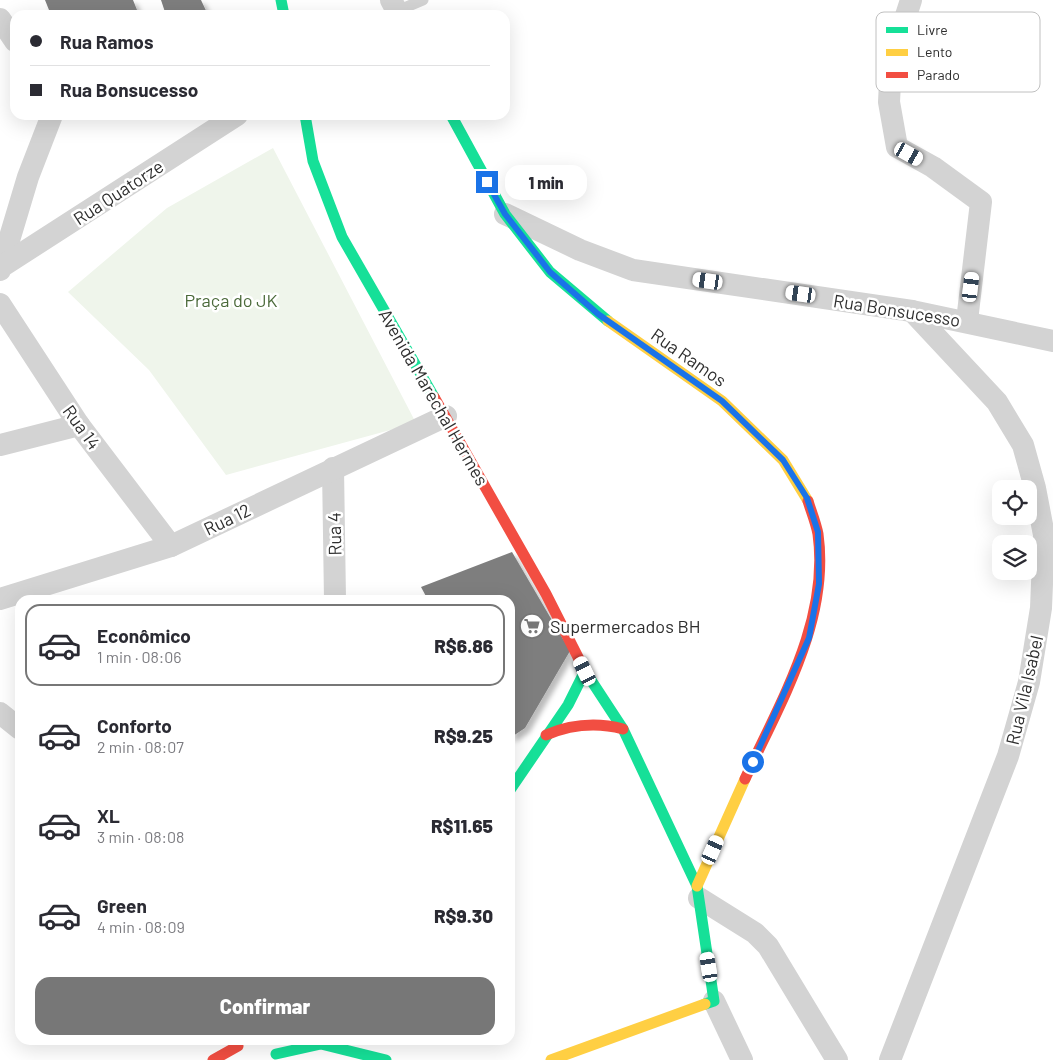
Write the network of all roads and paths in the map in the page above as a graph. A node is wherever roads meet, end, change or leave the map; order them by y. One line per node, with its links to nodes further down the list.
1 (423, 0): 3 (lane)
2 (911, 0): 4 (street)
3 (396, 9)
4 (907, 12)
5 (0, 19): 6 (street)
6 (10, 34)
7 (890, 92): 16 (street)
8 (50, 120): 13 (street)
9 (229, 120): 13 (street, Rua Quatorze)
10 (306, 120): 18 (street, Avenida Marechal Hermes)
11 (455, 120): 12 (street)
12 (505, 214): 15 (street, Rua Bonsucesso); 31 (street, Rua Ramos)
13 (0, 268)
14 (0, 304): 19 (street, Rua 14)
15 (912, 311): 16 (street, Rua Bonsucesso); 44 (street, Rua Vila Isabel)
16 (967, 321): 17 (street, Rua Bonsucesso)
17 (1053, 341)
18 (446, 416): 21 (street, Rua 12); 25 (street, Avenida Marechal Hermes)
19 (79, 425): 20 (street); 22 (street, Rua 14)
20 (0, 445)
21 (333, 468): 22 (street, Rua 12); 23 (street, Rua 4)
22 (171, 546): 24 (street, Rua 12)
23 (335, 595)
24 (0, 599)
25 (585, 671): 28 (street, Avenida Marechal Hermes); 29 (street)
26 (0, 713): 27 (street)
27 (15, 726)
28 (623, 729): 29 (street); 31 (street, Avenida Marechal Hermes)
29 (546, 735): 30 (street)
30 (515, 782)
31 (698, 892): 32 (street, Avenida Marechal Hermes); 43 (street)
32 (714, 1001): 41 (street); 42 (street)
33 (236, 1045): 38 (street)
34 (239, 1045): 39 (street)
35 (310, 1045): 37 (street)
36 (332, 1045): 40 (street)
37 (274, 1055)
38 (213, 1060)
39 (243, 1060)
40 (386, 1060)
41 (551, 1060)
42 (742, 1060)
43 (837, 1060)
44 (890, 1060)

